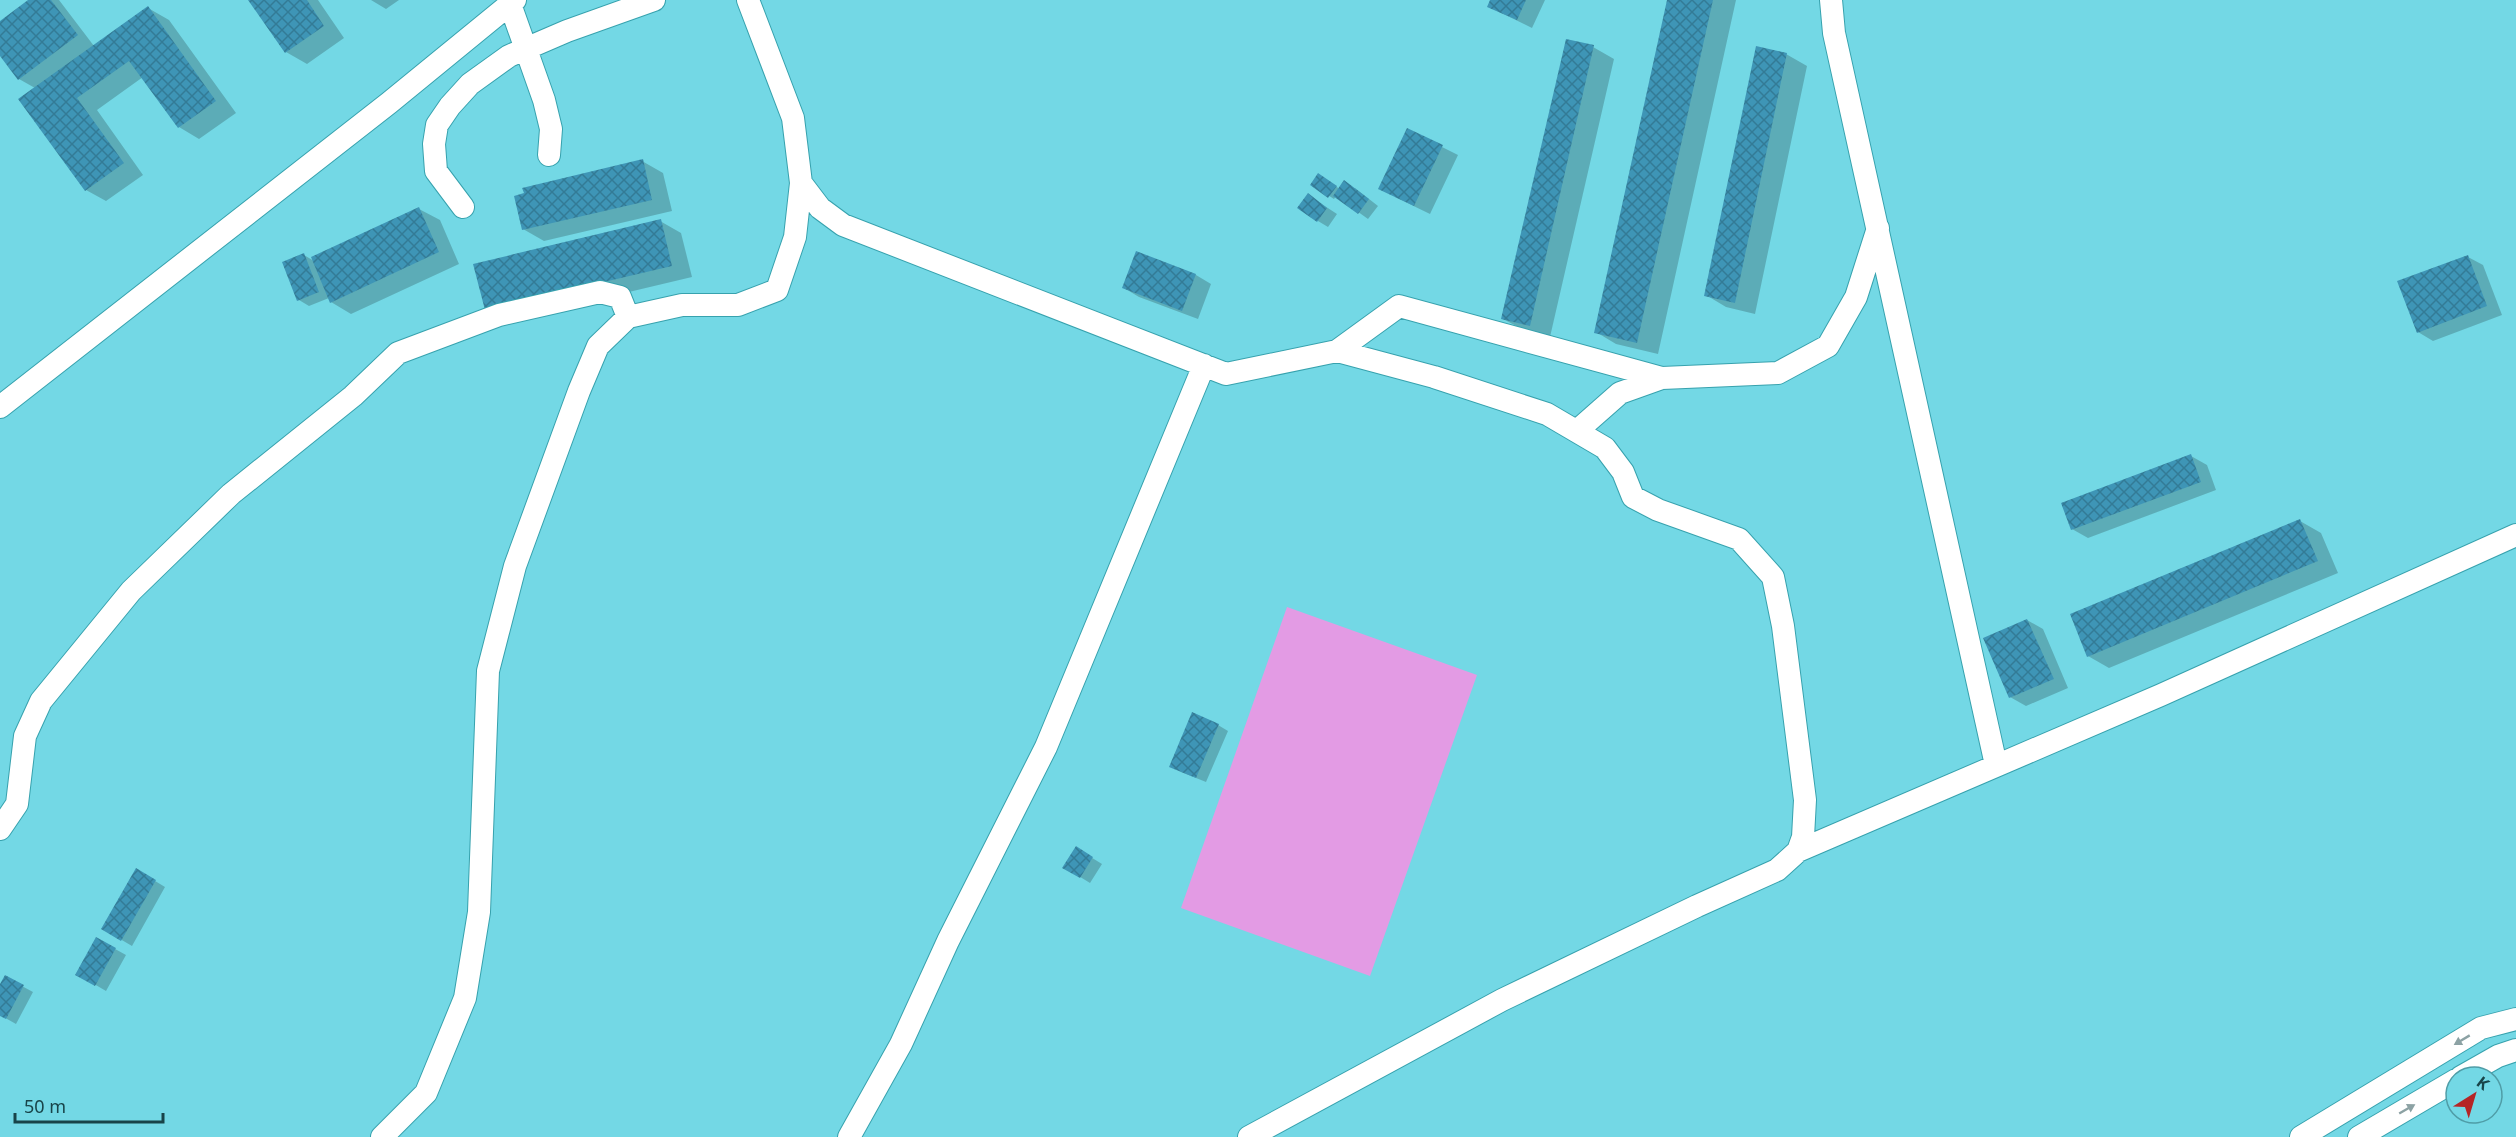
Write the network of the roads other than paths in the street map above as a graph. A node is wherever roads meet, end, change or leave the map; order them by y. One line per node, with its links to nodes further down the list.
1 (654, 0): 5 (street)
2 (748, 0): 7 (street)
3 (1832, 0): 9 (street)
4 (512, 2): 5 (street); 14 (street)
5 (527, 48): 6 (street); 8 (street)
6 (549, 155)
7 (801, 183): 10 (street); 12 (street)
8 (464, 207)
9 (1878, 227): 13 (street); 17 (street)
10 (628, 317): 18 (street); 24 (street)
11 (1338, 351): 12 (street); 13 (street); 15 (street)
12 (1204, 365): 25 (street)
13 (1662, 378): 15 (street)
14 (0, 407)
15 (1578, 430): 19 (street)
16 (2516, 535): 17 (street)
17 (1996, 765): 19 (street)
18 (0, 829)
19 (1798, 851): 26 (street)
20 (2516, 1019): 27 (street, one-way to 27)
21 (2516, 1050): 22 (street)
22 (2482, 1065)
23 (2444, 1087): 28 (street, one-way to 23)
24 (382, 1137)
25 (849, 1137)
26 (1249, 1137)
27 (2301, 1137)
28 (2359, 1137)

